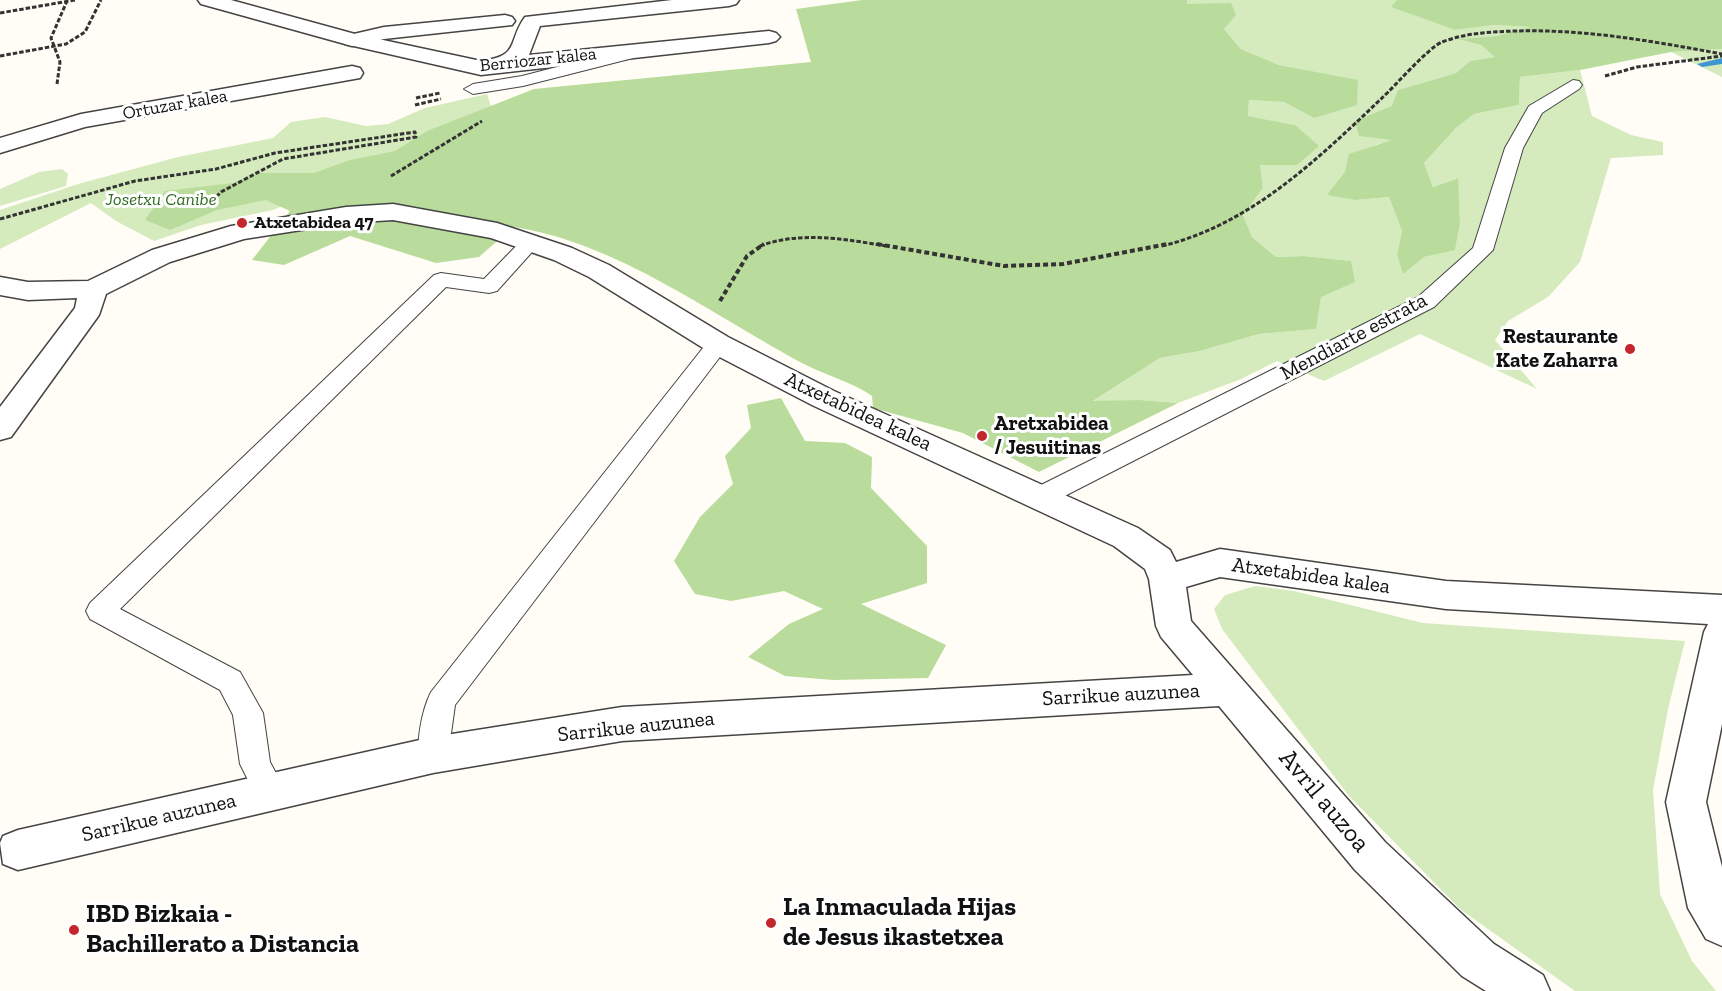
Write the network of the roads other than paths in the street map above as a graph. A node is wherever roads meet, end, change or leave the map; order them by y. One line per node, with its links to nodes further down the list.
1 (208, 0): 5 (street, Berriozar kalea)
2 (729, 0): 7 (street)
3 (505, 21): 5 (street)
4 (769, 37): 7 (street, Berriozar kalea)
5 (352, 40): 7 (street, Berriozar kalea)
6 (352, 73): 10 (street, Ortuzar kalea)
7 (508, 74): 9 (lane)
8 (1573, 85): 16 (lane, Mendiarte estrata)
9 (473, 89)
10 (0, 146)
11 (531, 242): 13 (street, Atxetabidea kalea); 14 (street, Atxetabidea kalea); 22 (lane)
12 (0, 286): 13 (street, Atxetabidea kalea)
13 (93, 289): 15 (street)
14 (713, 341): 16 (street, Atxetabidea kalea); 21 (lane)
15 (0, 429)
16 (1040, 497): 17 (street, Atxetabidea kalea)
17 (1167, 579): 18 (street, Atxetabidea kalea); 20 (street, Avril auzoa)
18 (1722, 610)
19 (1722, 632): 24 (street)
20 (1229, 688): 21 (street, Sarrikue auzunea); 25 (street, Avril auzoa)
21 (433, 755): 22 (street, Sarrikue auzunea)
22 (270, 792): 23 (street, Sarrikue auzunea)
23 (18, 850)
24 (1722, 924)
25 (1527, 991)

